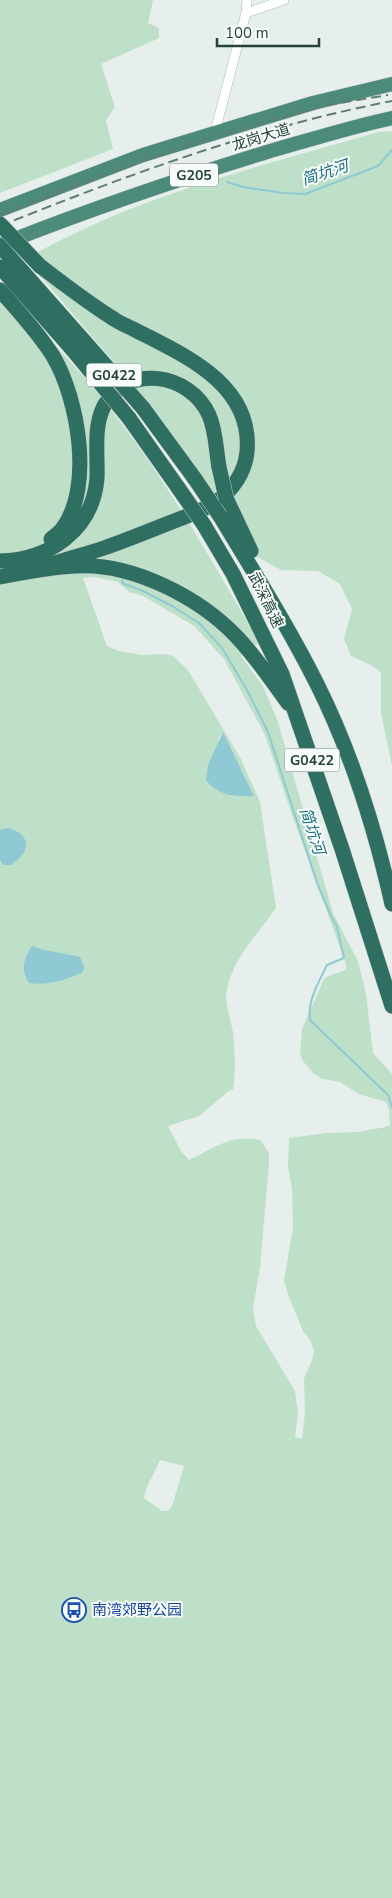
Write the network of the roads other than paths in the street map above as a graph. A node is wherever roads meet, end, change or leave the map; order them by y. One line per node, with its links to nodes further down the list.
1 (247, 0): 3 (street)
2 (284, 0): 3 (street)
3 (246, 13): 6 (street)
4 (392, 84): 6 (highway, 龙岗大道 / G205)
5 (392, 118): 9 (highway, 龙岗大道 / G205)
6 (215, 132): 7 (highway, 龙岗大道 / G205)
7 (0, 210)
8 (0, 224): 14 (highway, bridge)
9 (0, 246): 11 (highway, 武深高速 / G0422)
10 (0, 267): 11 (highway, 武深高速 / G0422)
11 (10, 285): 12 (highway, 武深高速 / G0422); 13 (highway)
12 (78, 345): 16 (highway, 武深高速 / G0422, bridge); 17 (highway, 武深高速 / G0422, bridge)
13 (0, 560): 16 (highway, bridge)
14 (32, 571): 15 (highway); 17 (highway)
15 (0, 577)
16 (276, 610): 18 (highway, 武深高速 / G0422)
17 (298, 717): 19 (highway, 武深高速 / G0422)
18 (392, 904)
19 (392, 1006)

